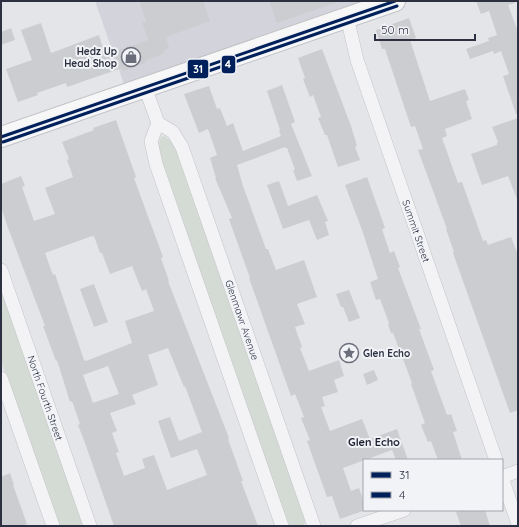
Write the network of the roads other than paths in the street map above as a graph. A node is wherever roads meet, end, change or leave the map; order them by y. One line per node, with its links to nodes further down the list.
1 (395, 1): 2 (main road)
2 (344, 9): 3 (main road); 8 (street, Summit Street)
3 (144, 87): 4 (street); 5 (main road)
4 (158, 123): 16 (street); 17 (street, Glenmawr Avenue)
5 (1, 137)
6 (1, 270): 15 (street, North Fourth Street)
7 (1, 378): 14 (street)
8 (496, 459)
9 (518, 471): 10 (street)
10 (503, 478)
11 (503, 481): 13 (street)
12 (401, 511): 18 (street)
13 (518, 524)
14 (53, 526)
15 (90, 526)
16 (282, 526)
17 (314, 526)
18 (357, 526)

